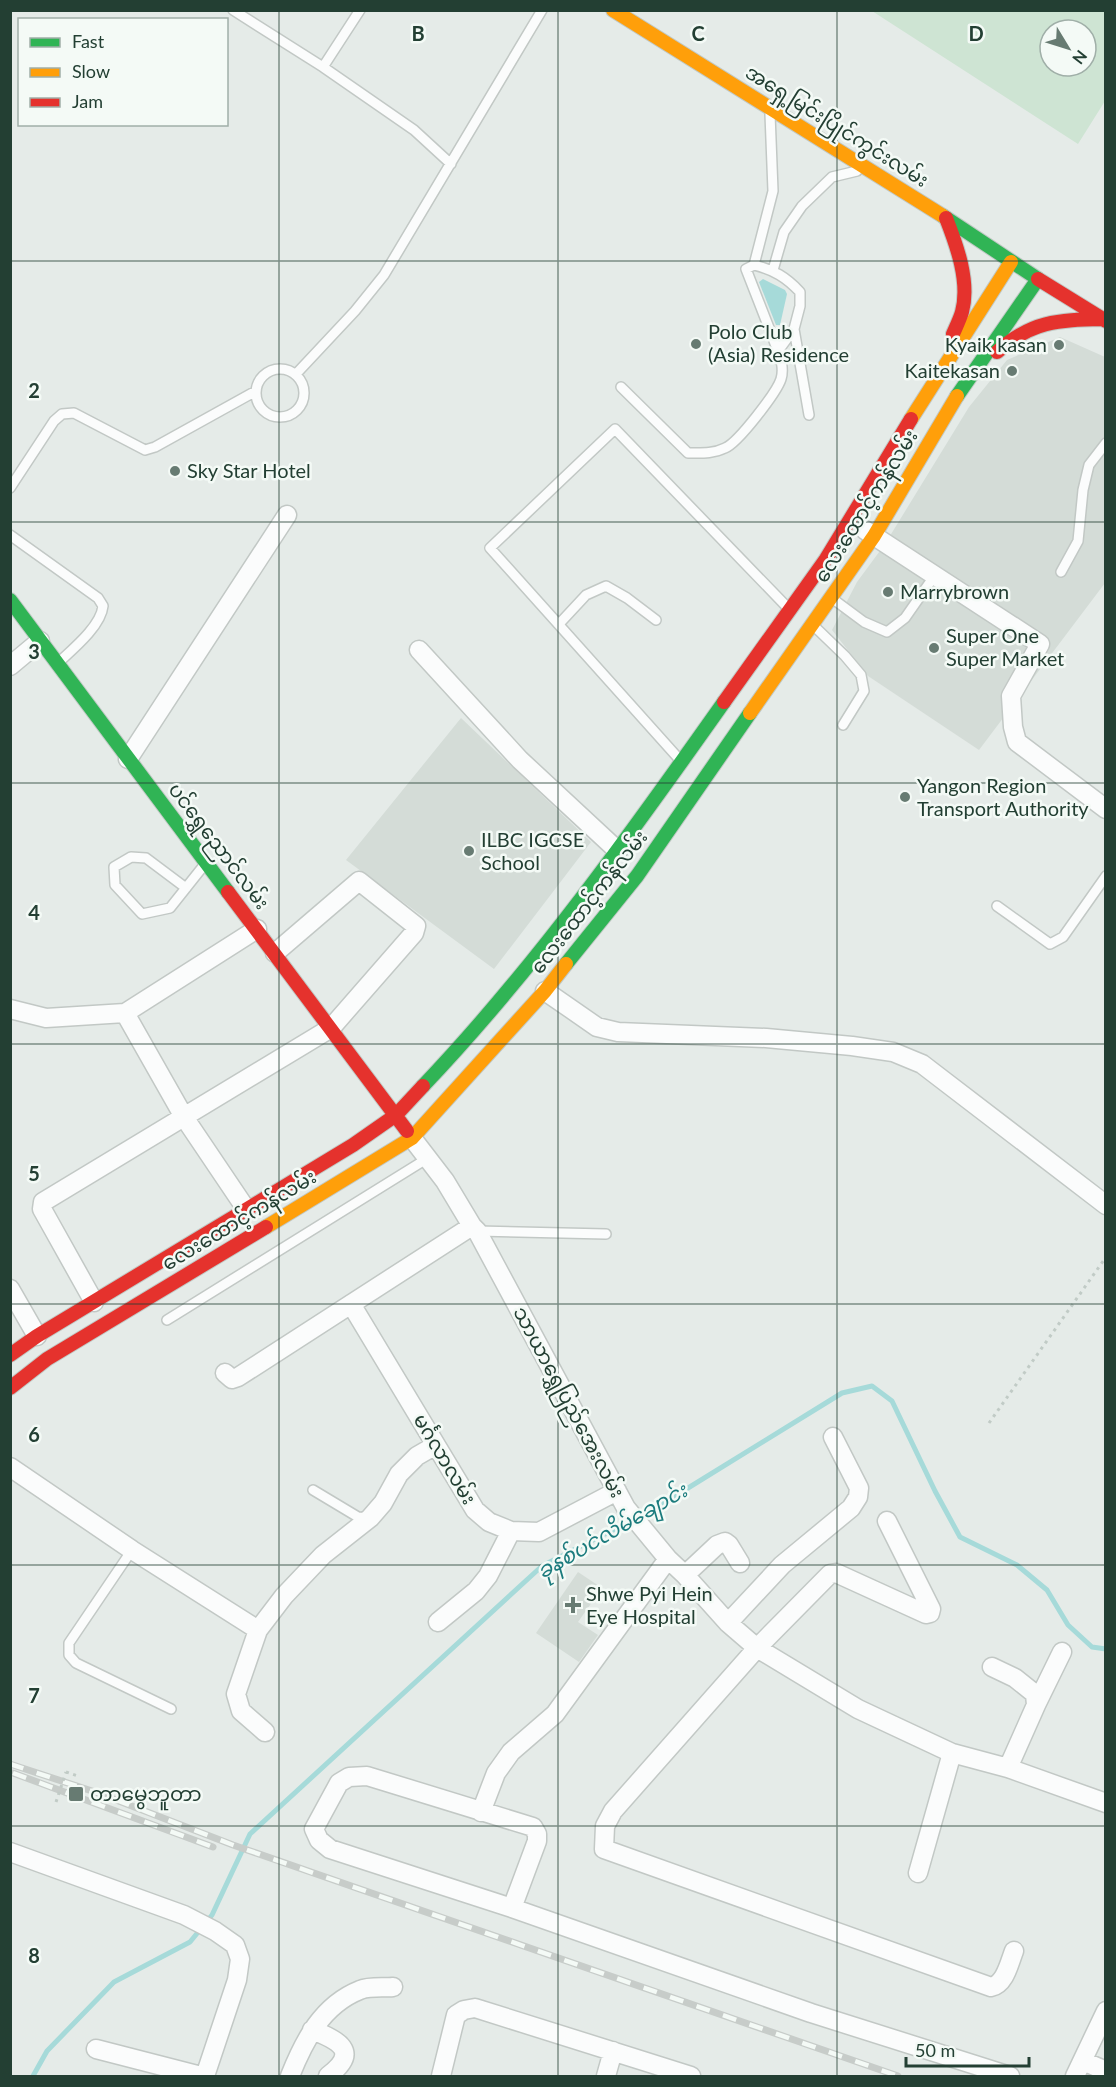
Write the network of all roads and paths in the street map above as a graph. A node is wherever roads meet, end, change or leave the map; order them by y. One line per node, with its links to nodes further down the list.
1 (233, 10): 5 (lane)
2 (360, 10): 5 (lane)
3 (542, 10): 7 (lane)
4 (613, 10): 6 (main road, အရှေ့မြင်းပြိုင်ကွင်းလမ်း)
5 (322, 67): 7 (lane)
6 (769, 106): 8 (main road, အရှေ့မြင်းပြိုင်ကွင်းလမ်း); 11 (lane)
7 (451, 164): 17 (lane)
8 (867, 169): 9 (main road, အရှေ့မြင်းပြိုင်ကွင်းလမ်း); 12 (lane)
9 (946, 218): 10 (main road, အရှေ့မြင်းပြိုင်ကွင်းလမ်း); 19 (main road)
10 (1011, 262): 13 (main road, အရှေ့မြင်းပြိုင်ကွင်းလမ်း); 19 (main road, လေးထောင့်ကန်လမ်း)
11 (754, 265): 12 (lane); 16 (lane)
12 (773, 270): 15 (lane)
13 (1038, 279): 14 (main road, အရှေ့မြင်းပြိုင်ကွင်းလမ်း); 21 (main road, လေးထောင့်ကန်လမ်း)
14 (1104, 320): 21 (main road)
15 (794, 329): 16 (lane); 22 (lane)
16 (778, 351): 18 (lane)
17 (296, 374): 20 (lane); 20 (lane)
18 (621, 387)
19 (930, 388): 26 (main road, လေးထောင့်ကန်လမ်း)
20 (256, 391): 24 (lane)
21 (954, 401): 28 (main road, လေးထောင့်ကန်လမ်း)
22 (809, 415)
23 (1106, 443): 30 (lane)
24 (10, 488)
25 (287, 515): 43 (street)
26 (851, 520): 28 (street); 29 (main road, လေးထောင့်ကန်လမ်း)
27 (10, 535): 40 (lane)
28 (874, 536): 31 (main road, လေးထောင့်ကန်လမ်း); 32 (street)
29 (826, 559): 31 (main road); 33 (main road, လေးထောင့်ကန်လမ်း)
30 (1061, 572)
31 (848, 574): 33 (main road, လေးထောင့်ကန်လမ်း)
32 (934, 575): 33 (lane); 45 (street)
33 (820, 591): 35 (main road, လေးထောင့်ကန်လမ်း); 35 (main road, လေးထောင့်ကန်လမ်း)
34 (10, 600): 38 (main road, ပင်ရွှေညောင်လမ်း)
35 (801, 613): 37 (lane); 42 (lane); 44 (main road, လေးထောင့်ကန်လမ်း); 47 (main road, လေးထောင့်ကန်လမ်း)
36 (656, 620): 37 (lane)
37 (559, 624): 44 (lane)
38 (40, 641): 40 (main road, ပင်ရွှေညောင်လမ်း); 41 (street)
39 (419, 651): 47 (street)
40 (57, 664): 43 (main road, ပင်ရွှေညောင်လမ်း)
41 (10, 666)
42 (843, 725)
43 (128, 759): 46 (main road, ပင်ရွှေညောင်လမ်း)
44 (682, 762): 47 (main road, လေးထောင့်ကန်လမ်း)
45 (1106, 809)
46 (207, 863): 49 (lane); 51 (main road, ပင်ရွှေညောင်လမ်း)
47 (623, 864): 53 (main road, လေးထောင့်ကန်လမ်း); 57 (main road, လေးထောင့်ကန်လမ်း)
48 (1106, 876): 50 (lane)
49 (186, 888): 49 (lane)
50 (997, 906)
51 (257, 930): 52 (main road, ပင်ရွှေညောင်လမ်း); 55 (street)
52 (275, 953): 56 (main road, ပင်ရွှေညောင်လမ်း); 56 (street)
53 (545, 991): 59 (main road, လေးထောင့်ကန်လမ်း); 61 (street)
54 (10, 1009): 55 (street)
55 (125, 1013): 58 (street)
56 (331, 1028): 57 (main road, ပင်ရွှေညောင်လမ်း); 58 (street)
57 (396, 1115): 59 (main road, သာယာရွှေပြည်အေးလမ်း); 62 (main road, လေးထောင့်ကန်လမ်း)
58 (184, 1117): 62 (street); 71 (street)
59 (412, 1138): 60 (street, သာယာရွှေပြည်အေးလမ်း); 66 (main road, လေးထောင့်ကန်လမ်း)
60 (428, 1158): 64 (street, သာယာရွှေပြည်အေးလမ်း); 73 (lane)
61 (1106, 1205)
62 (246, 1209): 63 (main road, လေးထောင့်ကန်လမ်း)
63 (229, 1220): 66 (main road); 68 (main road, လေးထောင့်ကန်လမ်း)
64 (474, 1229): 65 (lane); 72 (street); 83 (street, သာယာရွှေပြည်အေးလမ်း)
65 (606, 1234)
66 (242, 1240): 70 (main road, လေးထောင့်ကန်လမ်း)
67 (1106, 1257): 78 (path)
68 (126, 1283): 70 (street); 71 (main road, လေးထောင့်ကန်လမ်း)
69 (10, 1289): 74 (street)
70 (145, 1300): 77 (main road, လေးထောင့်ကန်လမ်း)
71 (94, 1302): 74 (main road, လေးထောင့်ကန်လမ်း)
72 (351, 1304): 76 (street); 80 (street, မင်္ဂလာလမ်း)
73 (167, 1320)
74 (36, 1336): 75 (main road, လေးထောင့်ကန်လမ်း)
75 (10, 1355)
76 (225, 1373)
77 (10, 1388)
78 (989, 1424)
79 (833, 1437): 92 (street)
80 (436, 1445): 84 (street); 86 (street, မင်္ဂလာလမ်း)
81 (10, 1467): 87 (street)
82 (313, 1490): 84 (lane)
83 (617, 1491): 86 (street, မင်္ဂလာလမ်း); 88 (street, သာယာရွှေပြည်အေးလမ်း)
84 (370, 1518): 93 (street)
85 (886, 1521): 94 (street)
86 (511, 1531): 91 (street)
87 (132, 1550): 93 (street); 98 (lane)
88 (668, 1559): 90 (street, သာယာရွှေပြည်အေးလမ်း); 105 (street)
89 (740, 1563): 90 (street)
90 (685, 1575): 92 (street, သာယာရွှေပြည်အေးလမ်း)
91 (438, 1622)
92 (728, 1623): 94 (street, သာယာရွှေပြည်အေးလမ်း)
93 (258, 1630): 99 (street)
94 (757, 1648): 100 (street, သာယာရွှေပြည်အေးလမ်း); 109 (street)
95 (1062, 1652): 97 (street)
96 (992, 1666): 97 (street)
97 (1035, 1705): 101 (street)
98 (171, 1708)
99 (265, 1732)
100 (952, 1753): 101 (street, သာယာရွှေပြည်အေးလမ်း); 107 (street)
101 (1008, 1768): 104 (street, သာယာရွှေပြည်အေးလမ်း)
102 (78, 1776): 103 (path, bridge)
103 (56, 1802)
104 (1106, 1803)
105 (481, 1812): 108 (street); 108 (street)
106 (10, 1852): 118 (street)
107 (918, 1873)
108 (512, 1908): 124 (street)
109 (1014, 1952)
110 (393, 1988): 112 (street)
111 (1106, 2011): 115 (street)
112 (312, 2030): 119 (street); 120 (street)
113 (96, 2049): 117 (street)
114 (613, 2051): 121 (street); 122 (street); 123 (street)
115 (1079, 2068): 116 (street)
116 (1106, 2072)
117 (201, 2076)
118 (206, 2076)
119 (295, 2076)
120 (328, 2076)
121 (441, 2076)
122 (606, 2076)
123 (691, 2076)
124 (1010, 2076)

